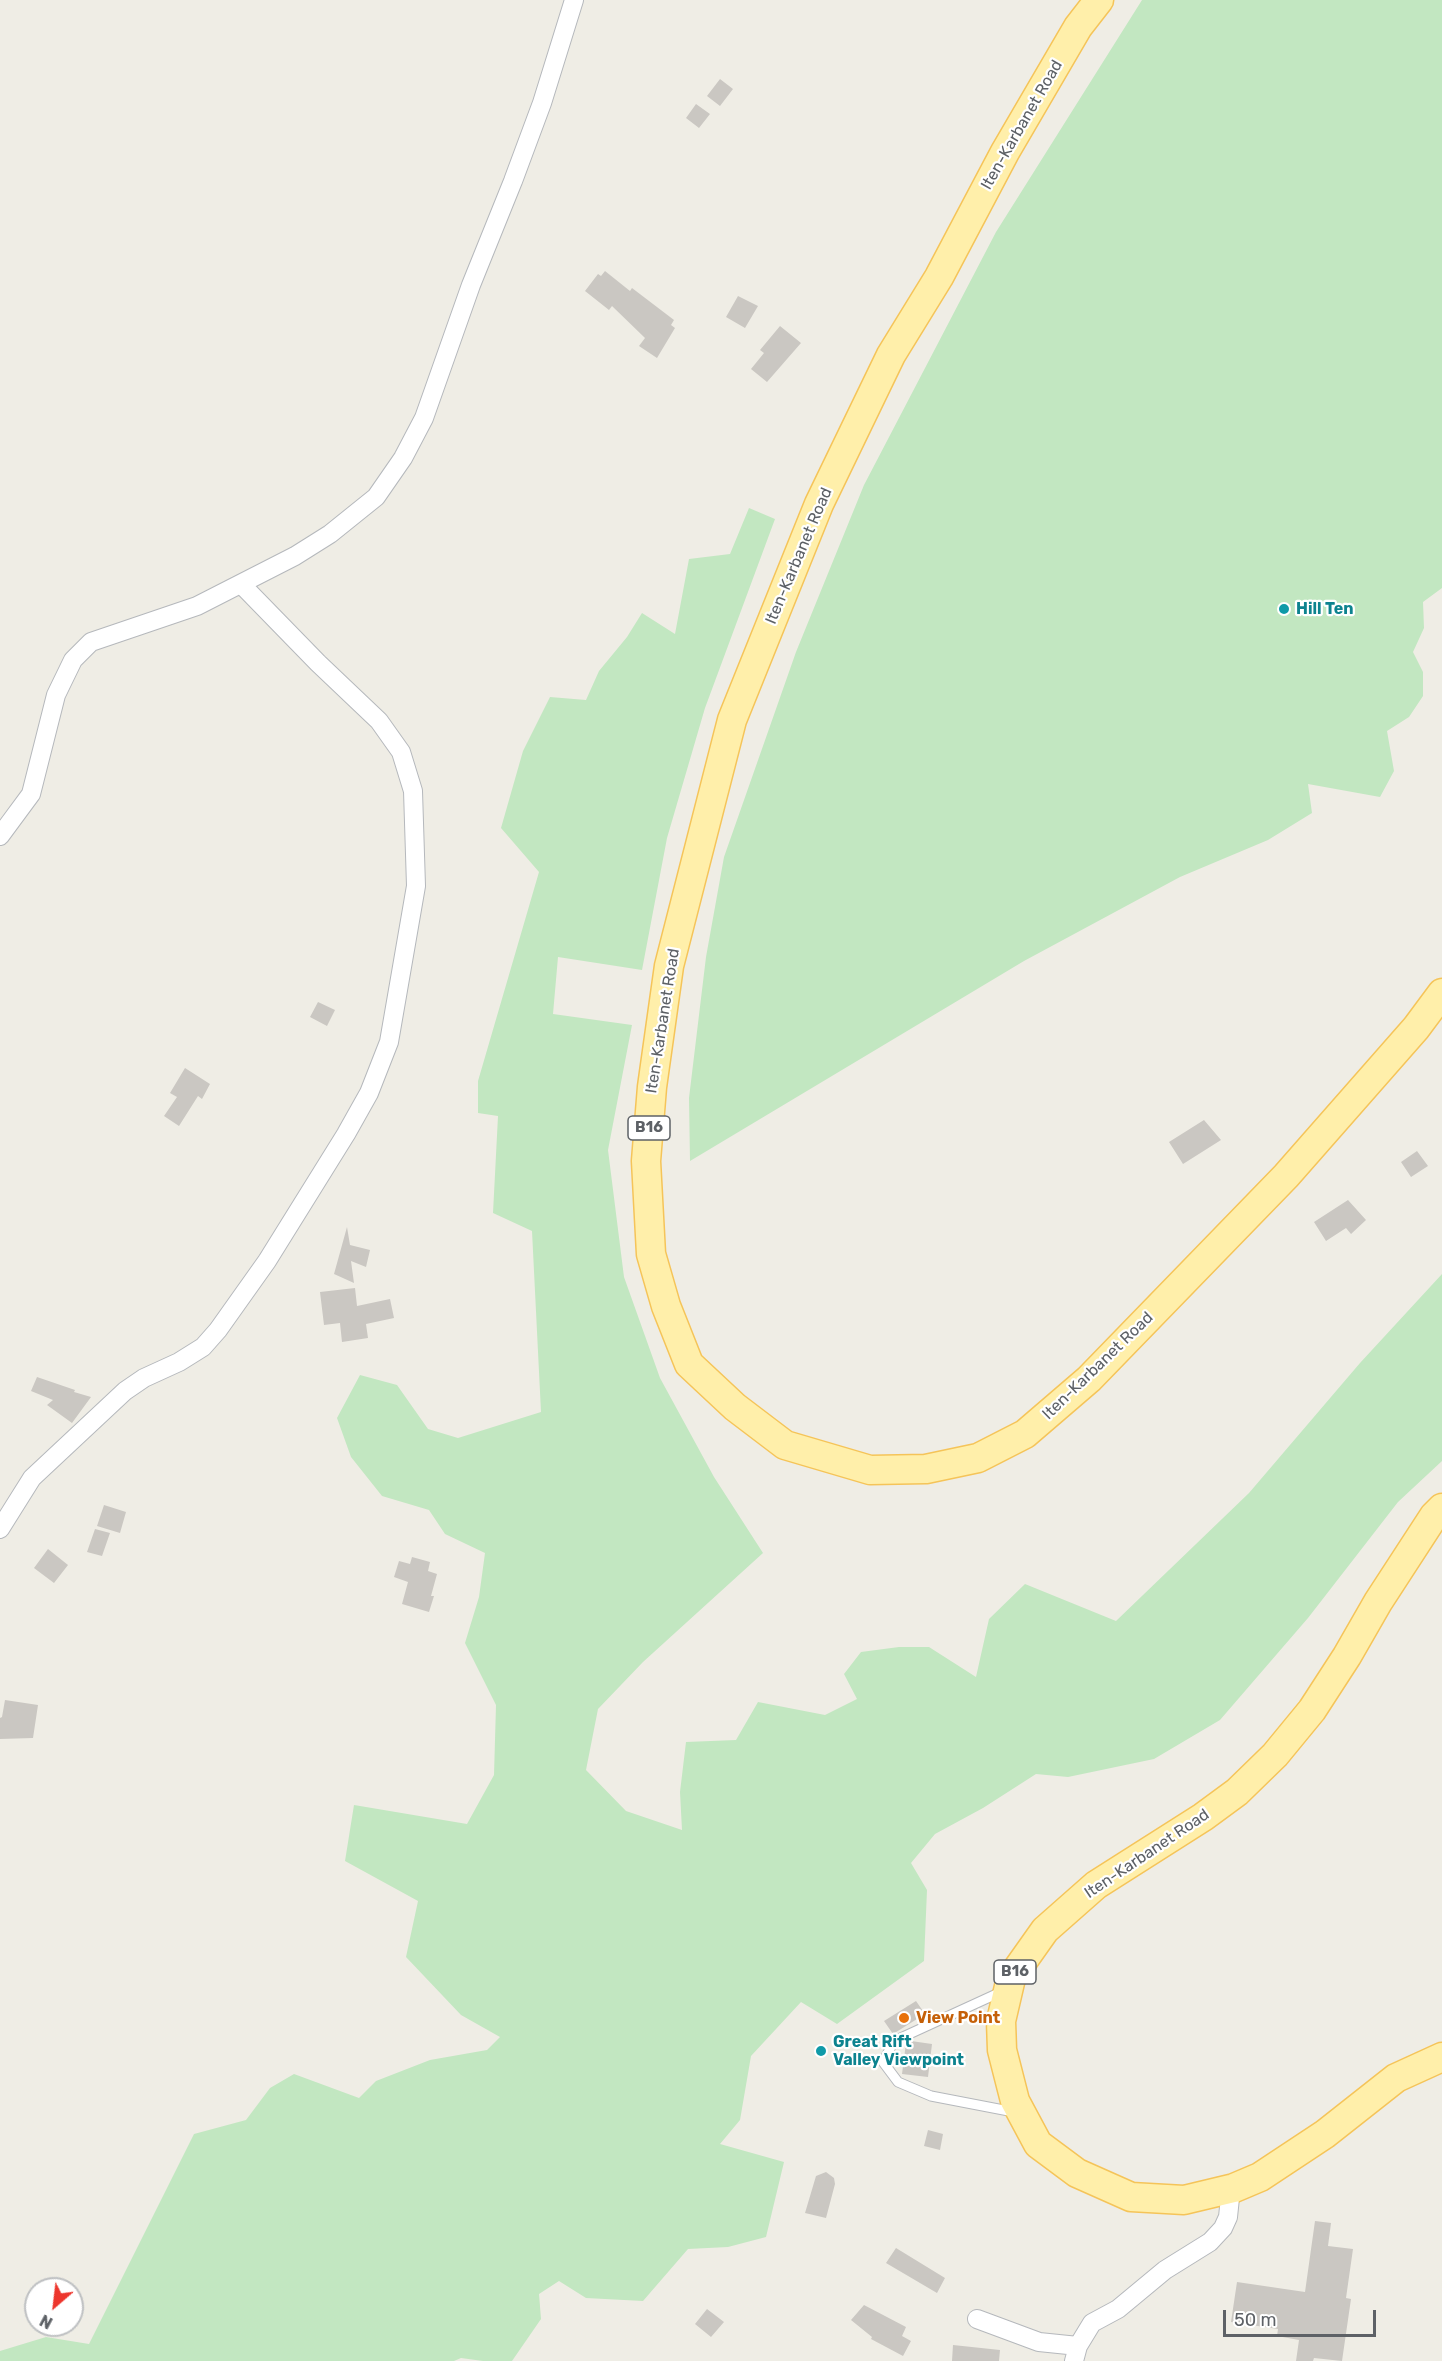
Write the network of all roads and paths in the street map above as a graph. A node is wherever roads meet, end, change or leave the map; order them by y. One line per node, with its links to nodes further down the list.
1 (574, 0): 3 (street)
2 (1099, 0): 5 (main road, Iten-Karbanet Road / B16)
3 (241, 584): 4 (street); 7 (street)
4 (0, 836)
5 (1442, 993)
6 (1442, 1508): 8 (main road, Iten-Karbanet Road / B16)
7 (0, 1529)
8 (1009, 1988): 10 (main road, Iten-Karbanet Road / B16); 10 (lane)
9 (1442, 2057): 11 (main road, Iten-Karbanet Road / B16)
10 (1022, 2114): 11 (main road, Iten-Karbanet Road / B16)
11 (1231, 2188): 13 (street)
12 (977, 2319): 13 (street)
13 (1076, 2353)

